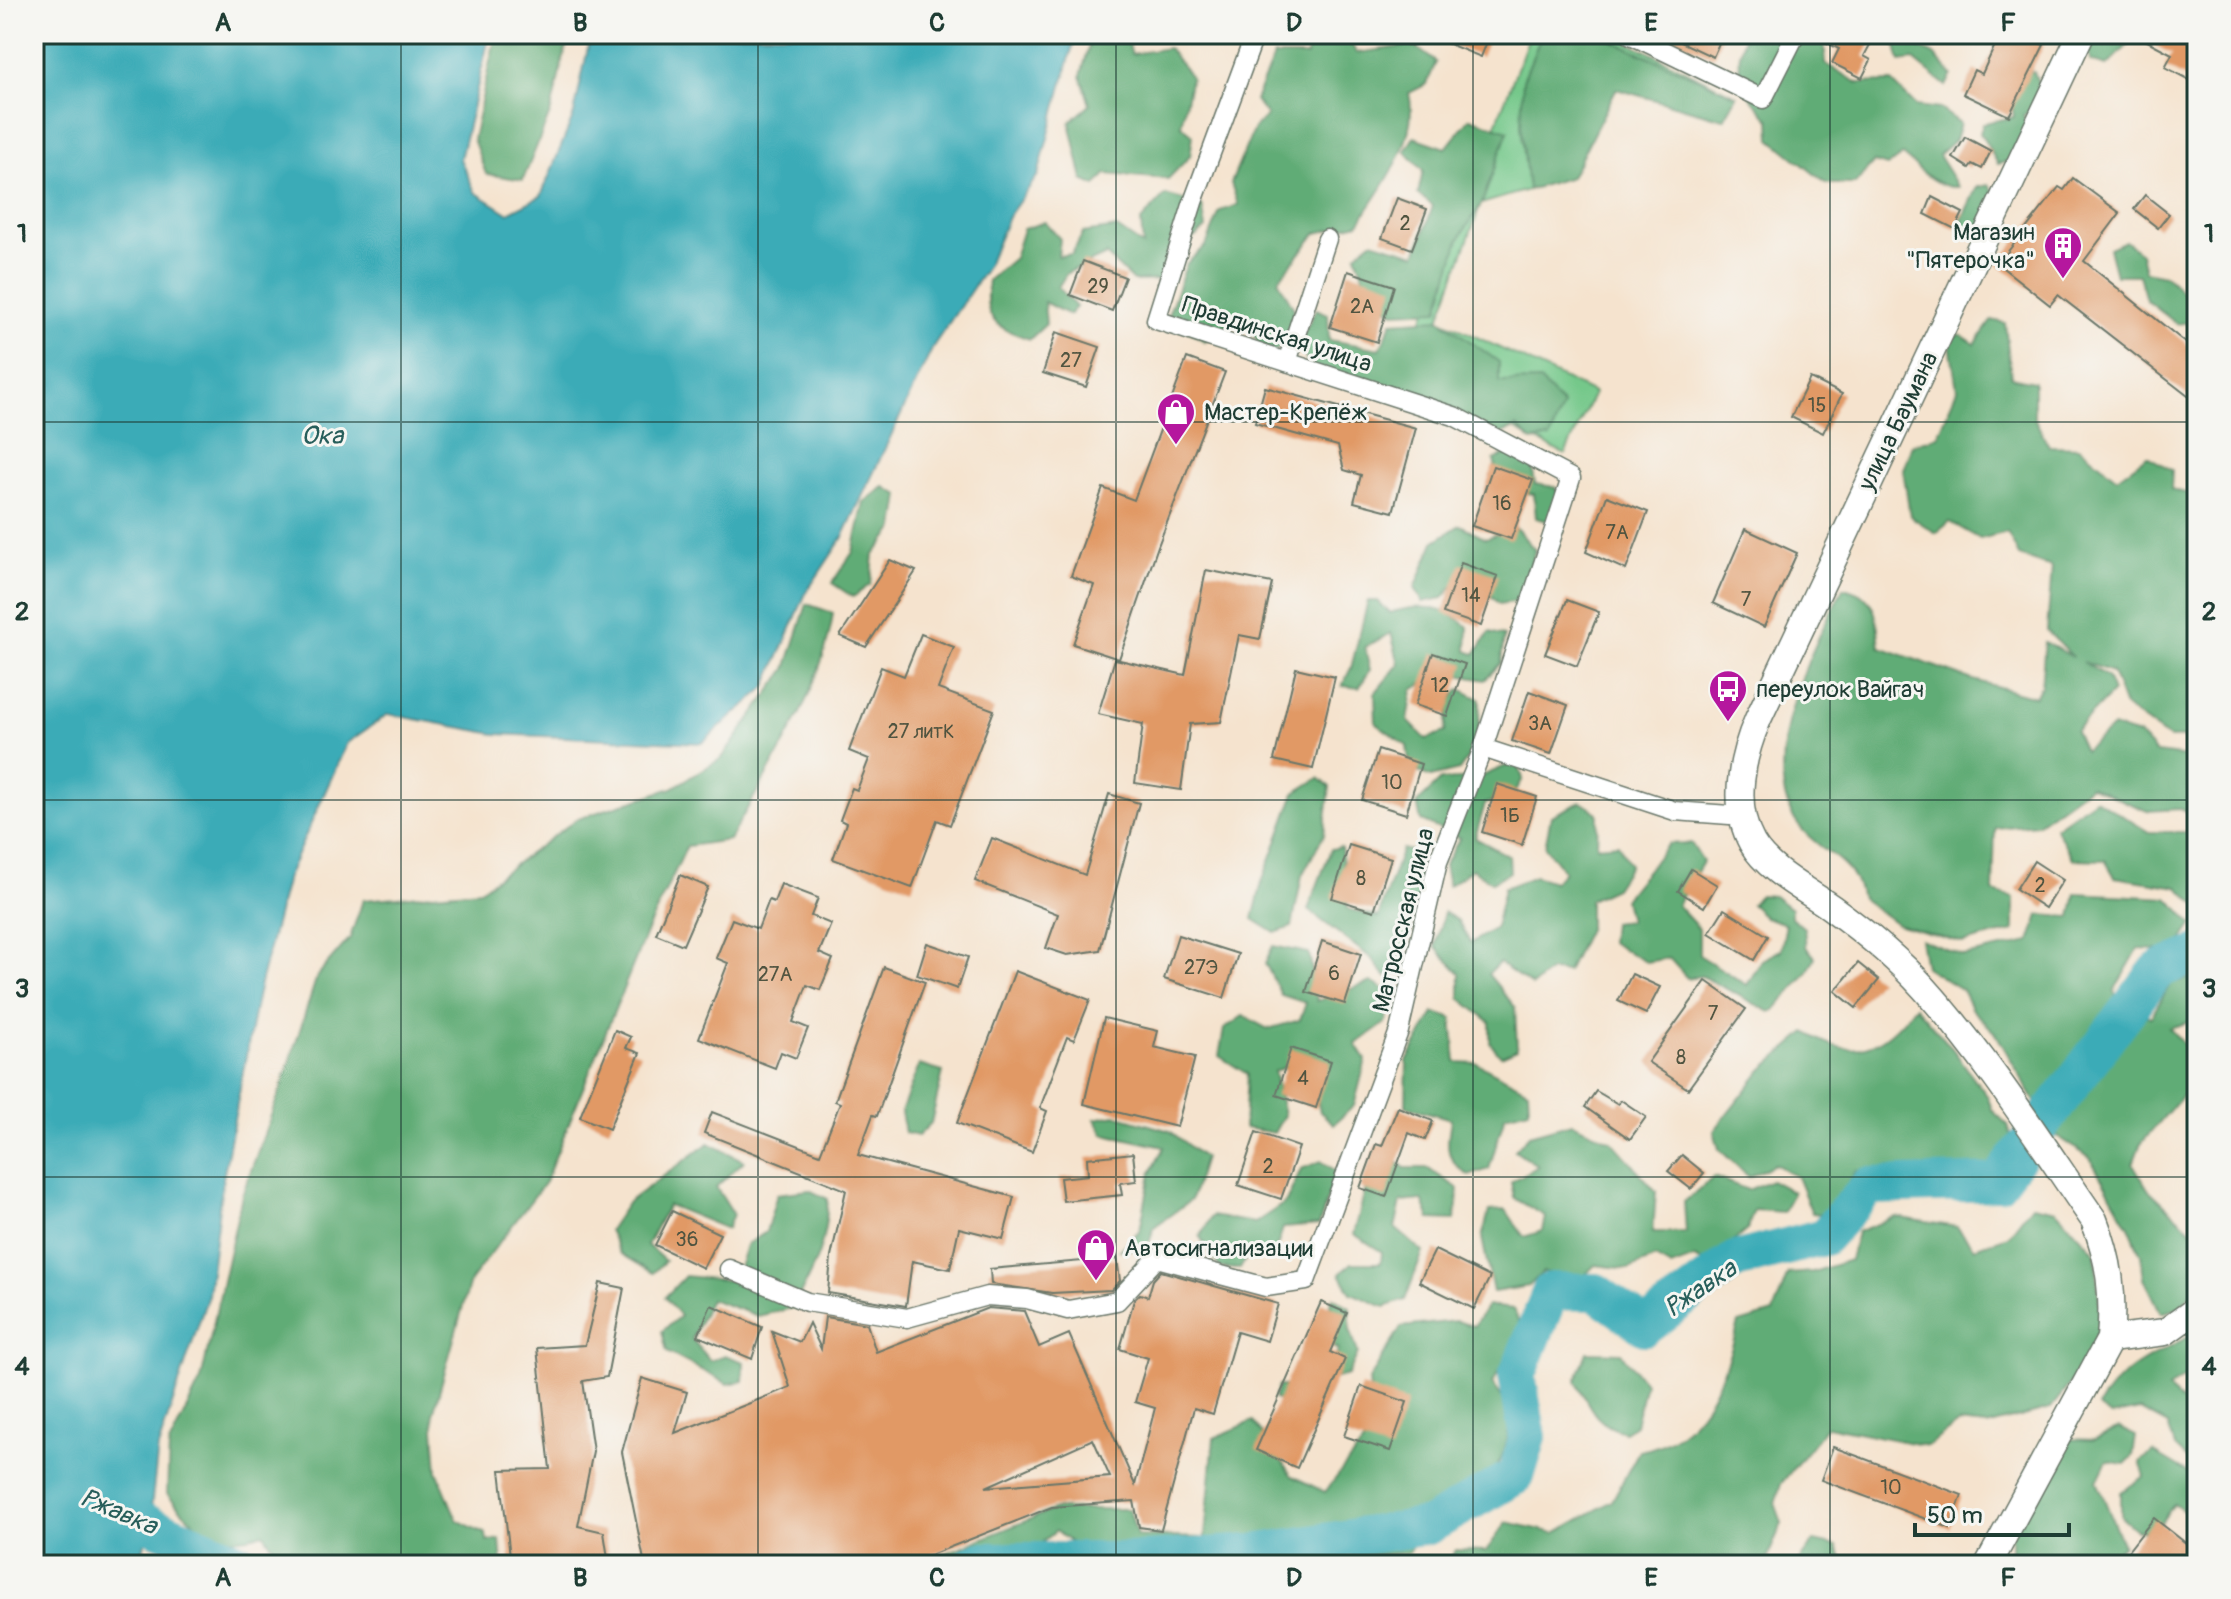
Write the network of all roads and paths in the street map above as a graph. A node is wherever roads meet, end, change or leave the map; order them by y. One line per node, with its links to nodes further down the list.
1 (1255, 34): 6 (street, Правдинская улица)
2 (1629, 34): 3 (street)
3 (1796, 34)
4 (2081, 34): 9 (street, улица Баумана)
5 (1327, 239): 6 (street)
6 (1287, 362): 7 (street, Правдинская улица)
7 (1571, 478): 8 (street, Матросская улица)
8 (1483, 748): 9 (street); 10 (street, Матросская улица)
9 (1743, 816): 12 (street)
10 (729, 1269)
11 (2197, 1309): 12 (street)
12 (2110, 1339): 13 (street)
13 (1988, 1565)

